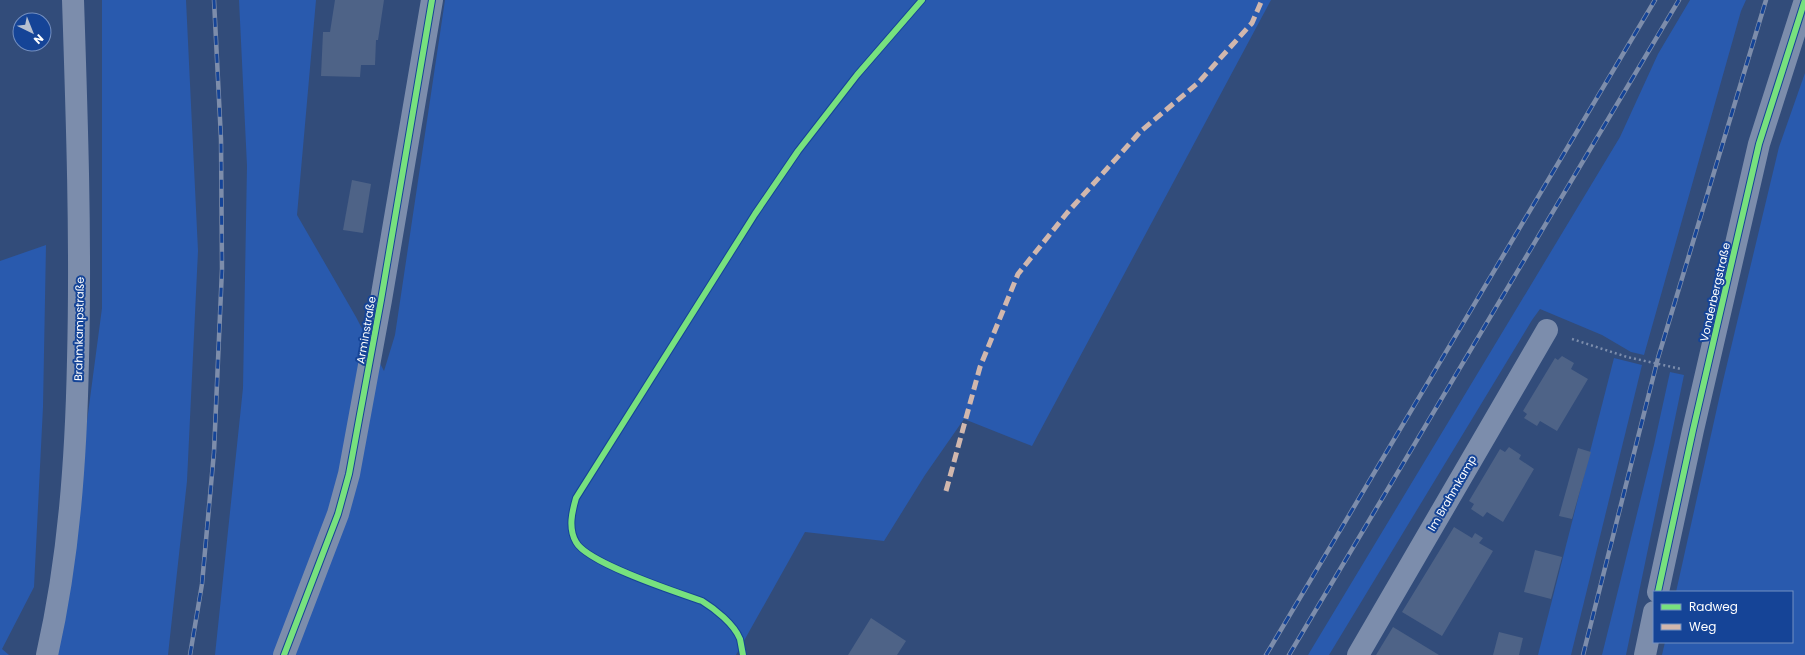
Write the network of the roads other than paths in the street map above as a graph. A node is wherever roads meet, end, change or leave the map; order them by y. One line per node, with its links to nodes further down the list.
1 (73, 0): 7 (street, Brahmkampstraße)
2 (432, 0): 8 (street, Arminstraße)
3 (1805, 0): 5 (street, Vonderbergstraße)
4 (1547, 330): 9 (street, Im Brahmkamp)
5 (1658, 591)
6 (1653, 617): 10 (street)
7 (47, 655)
8 (284, 655)
9 (1358, 655)
10 (1645, 655)

